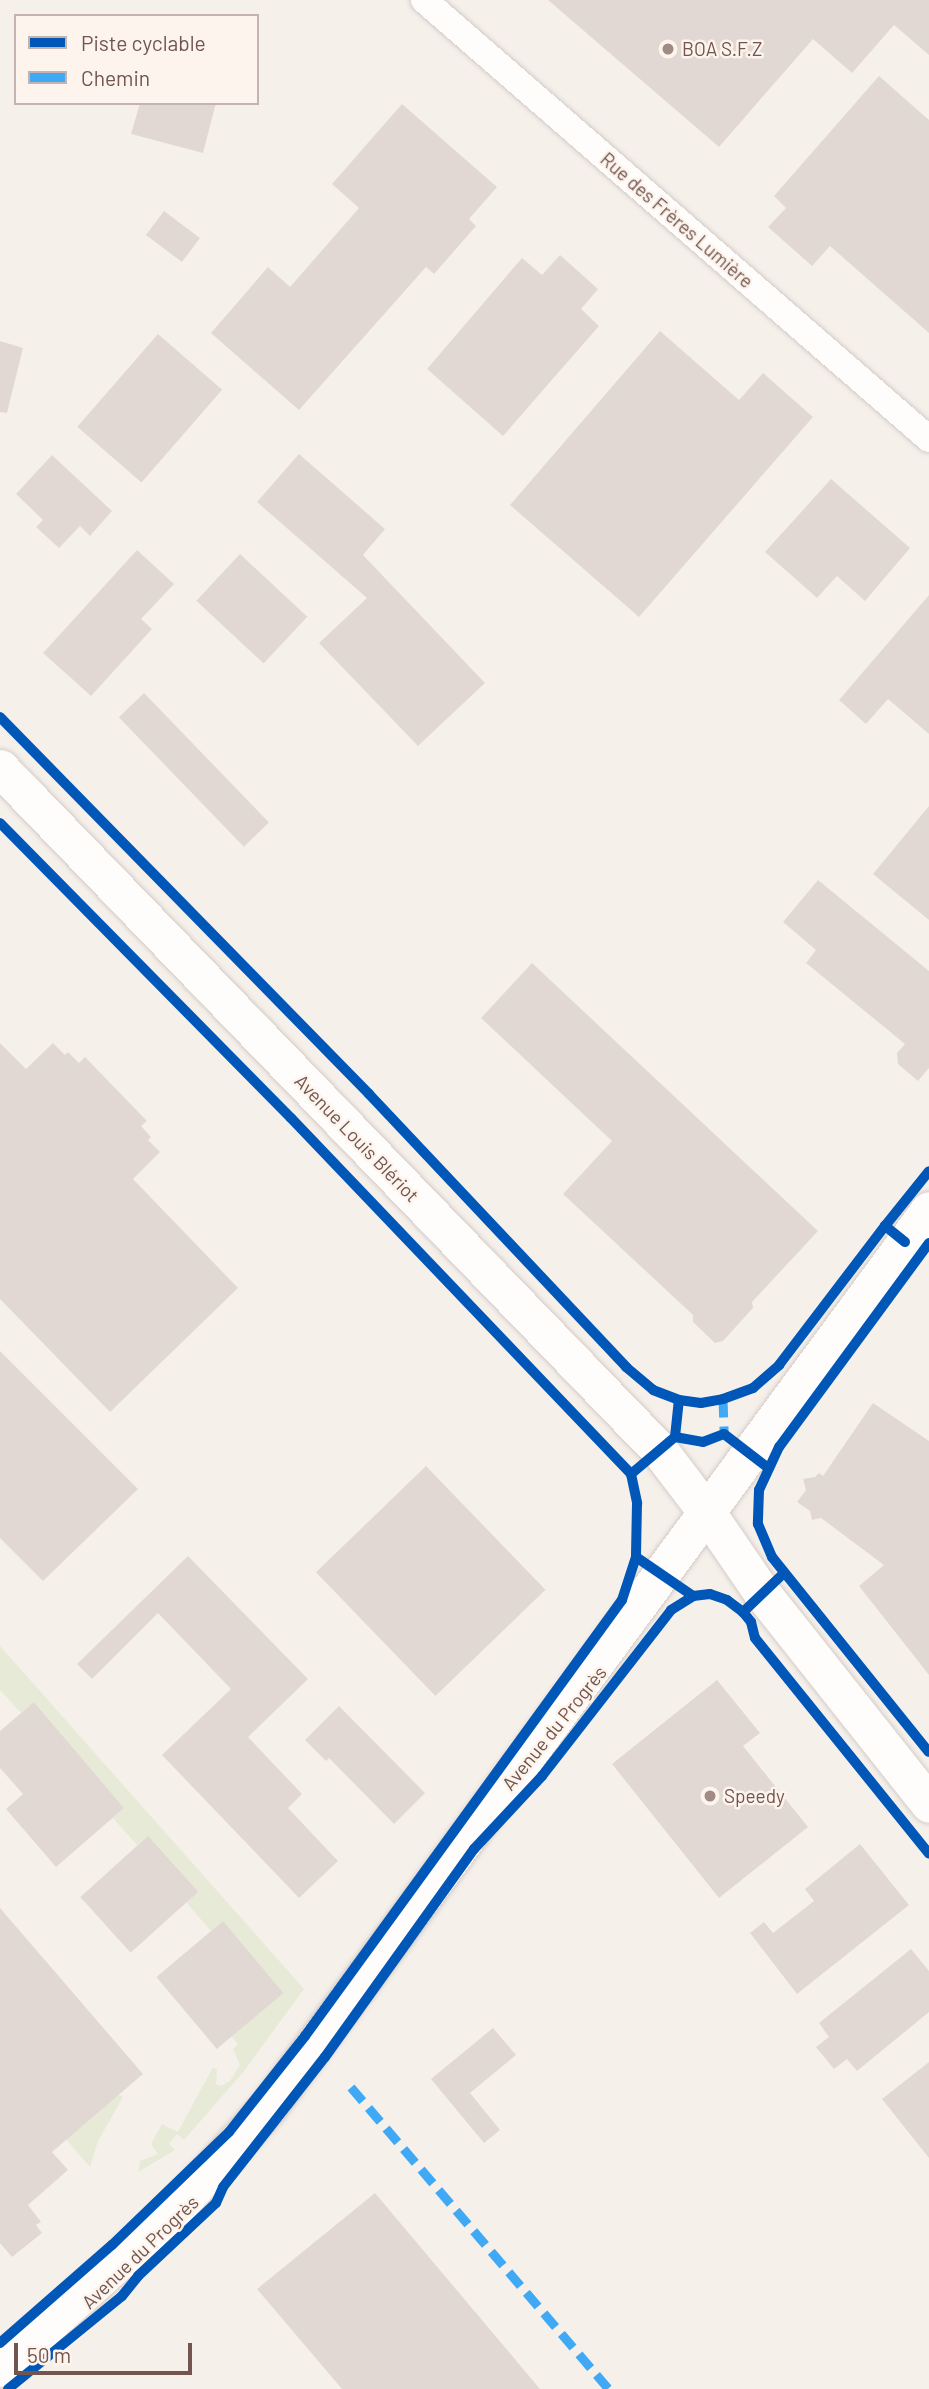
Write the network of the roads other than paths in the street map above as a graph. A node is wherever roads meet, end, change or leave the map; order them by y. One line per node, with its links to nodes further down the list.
1 (424, 0): 2 (street, Rue des Frères Lumière)
2 (929, 439)
3 (0, 768): 5 (street, Avenue Louis Blériot)
4 (929, 1210): 5 (street, Avenue du Progrès)
5 (708, 1514): 6 (street, Avenue Louis Blériot); 7 (street, Avenue du Progrès)
6 (929, 1804)
7 (0, 2368)

